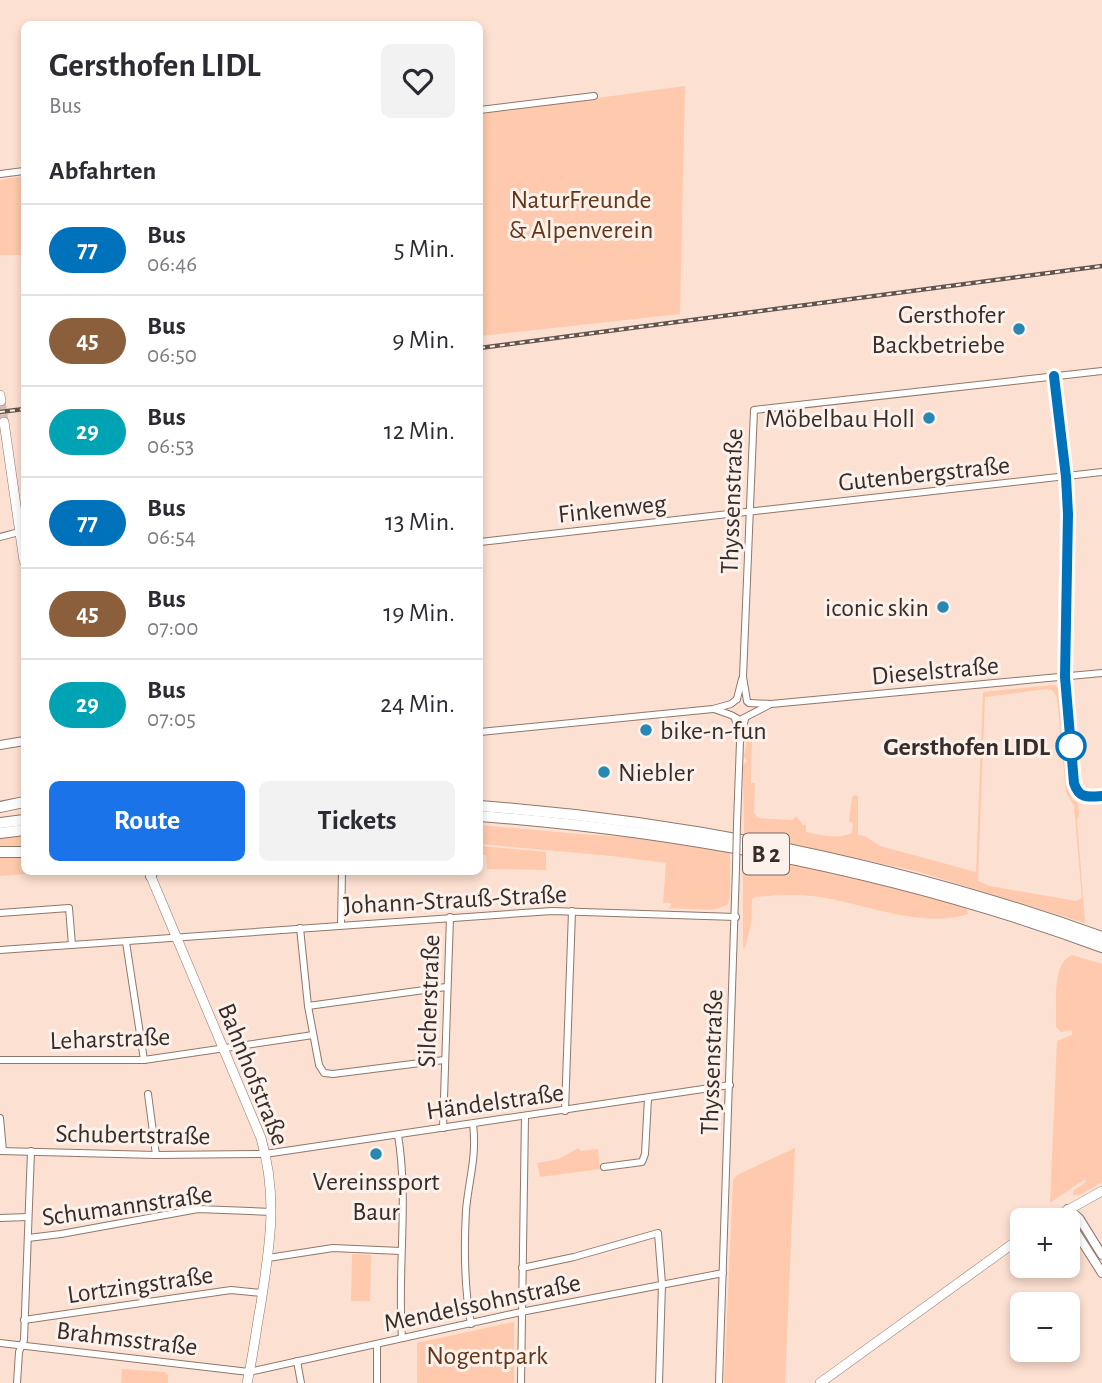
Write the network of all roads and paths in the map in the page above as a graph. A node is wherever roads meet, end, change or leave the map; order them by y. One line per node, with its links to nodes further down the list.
1 (593, 96): 2 (street)
2 (483, 110)
3 (21, 171): 4 (street)
4 (0, 174)
5 (1102, 371): 6 (street)
6 (1054, 376): 11 (street); 12 (street, Thyssenstraße)
7 (0, 395): 8 (main road)
8 (1, 401)
9 (4, 422): 13 (main road)
10 (1102, 472): 11 (street, Gutenbergstraße)
11 (1066, 477): 12 (street, Gutenbergstraße); 19 (street)
12 (749, 512): 15 (street, Finkenweg); 18 (street, Thyssenstraße)
13 (19, 532): 14 (street); 16 (main road)
14 (0, 537)
15 (483, 542)
16 (21, 544)
17 (1102, 674): 19 (street, Dieselstraße)
18 (743, 677): 20 (street, Thyssenstraße); 21 (street, Thyssenstraße)
19 (1065, 677): 22 (street, Dieselstraße); 30 (street)
20 (734, 702): 21 (street, Dieselstraße); 23 (street, Dieselstraße); 24 (street)
21 (748, 702): 22 (street, Dieselstraße); 25 (street)
22 (771, 704): 25 (street, Dieselstraße)
23 (713, 709): 24 (street, Dieselstraße); 26 (street, Dieselstraße)
24 (733, 716): 25 (street, Dieselstraße); 28 (street, Thyssenstraße)
25 (748, 716): 28 (street, Thyssenstraße)
26 (483, 732)
27 (21, 742): 29 (street)
28 (740, 742): 46 (street, Thyssenstraße, bridge)
29 (0, 745)
30 (1102, 796)
31 (21, 803): 33 (highway)
32 (483, 806): 49 (highway, B 2)
33 (0, 807)
34 (483, 816): 55 (highway, B 2)
35 (21, 820): 36 (highway)
36 (0, 823)
37 (21, 830): 38 (highway)
38 (0, 833)
39 (0, 852): 40 (highway)
40 (21, 852)
41 (151, 875): 52 (main road, Bahnhofstraße)
42 (342, 875): 47 (street)
43 (572, 911): 45 (street, Johann-Strauß-Straße); 46 (street, Johann-Strauß-Straße); 67 (street)
44 (0, 913): 54 (street)
45 (450, 917): 47 (street, Johann-Strauß-Straße); 57 (street, Silcherstraße)
46 (736, 917): 64 (street, Thyssenstraße)
47 (341, 925): 48 (street, Johann-Strauß-Straße)
48 (300, 928): 52 (street, Johann-Strauß-Straße); 58 (street)
49 (1079, 928): 50 (highway); 51 (highway, B 2)
50 (1102, 931)
51 (1102, 937)
52 (177, 938): 53 (street, Johann-Strauß-Straße); 60 (main road, Bahnhofstraße)
53 (126, 942): 54 (street, Johann-Strauß-Straße); 62 (street)
54 (72, 945): 56 (street, Johann-Strauß-Straße)
55 (1102, 947)
56 (0, 950)
57 (446, 988): 58 (street); 63 (street, Silcherstraße)
58 (308, 1006): 59 (street)
59 (313, 1035): 60 (street, Leharstraße); 63 (street)
60 (222, 1048): 62 (street, Leharstraße); 75 (main road, Bahnhofstraße)
61 (0, 1060): 62 (street, Leharstraße)
62 (144, 1060)
63 (444, 1060): 71 (street, Silcherstraße)
64 (730, 1085): 66 (street, Händelstraße); 91 (street, Thyssenstraße)
65 (148, 1094): 76 (street)
66 (648, 1098): 67 (street, Händelstraße); 77 (street)
67 (565, 1111): 68 (street, Händelstraße)
68 (525, 1116): 70 (street, Händelstraße); 90 (street)
69 (0, 1118): 73 (street)
70 (473, 1124): 71 (street, Händelstraße); 97 (street)
71 (443, 1128): 72 (street, Händelstraße)
72 (398, 1135): 75 (street, Händelstraße); 87 (street)
73 (2, 1150): 74 (street, Schubertstraße)
74 (31, 1152): 76 (street, Schubertstraße); 81 (street)
75 (265, 1154): 76 (street, Schubertstraße); 80 (main road, Bahnhofstraße)
76 (156, 1155)
77 (604, 1167)
78 (1102, 1191): 79 (main road)
79 (1070, 1208)
80 (273, 1212): 84 (street, Schumannstraße); 89 (main road, Bahnhofstraße)
81 (28, 1217): 82 (street); 84 (street)
82 (0, 1218)
83 (1080, 1220): 88 (street)
84 (28, 1238): 96 (street)
85 (1080, 1239): 92 (street)
86 (1010, 1246): 111 (main road)
87 (401, 1251): 89 (street); 98 (street)
88 (1102, 1255)
89 (268, 1258): 94 (main road, Bahnhofstraße)
90 (522, 1268): 93 (street); 95 (street)
91 (723, 1273): 93 (street, Mendelssohnstraße); 110 (street, Thyssenstraße)
92 (1102, 1273)
93 (662, 1284): 95 (street, Mendelssohnstraße); 109 (street)
94 (262, 1293): 96 (street, Lortzingstraße); 103 (main road, Bahnhofstraße)
95 (521, 1312): 97 (street, Mendelssohnstraße); 108 (street)
96 (24, 1320): 101 (street)
97 (471, 1324): 98 (street, Mendelssohnstraße)
98 (402, 1338): 100 (street, Mendelssohnstraße)
99 (0, 1343): 101 (street, Brahmsstraße)
100 (377, 1344): 102 (street, Mendelssohnstraße); 107 (street)
101 (22, 1345): 103 (street, Brahmsstraße); 104 (street)
102 (297, 1361): 103 (street, Mendelssohnstraße); 106 (street)
103 (249, 1372): 105 (main road, Bahnhofstraße)
104 (17, 1383)
105 (247, 1383)
106 (301, 1383)
107 (377, 1383)
108 (521, 1383)
109 (659, 1383)
110 (719, 1383)
111 (820, 1383)

